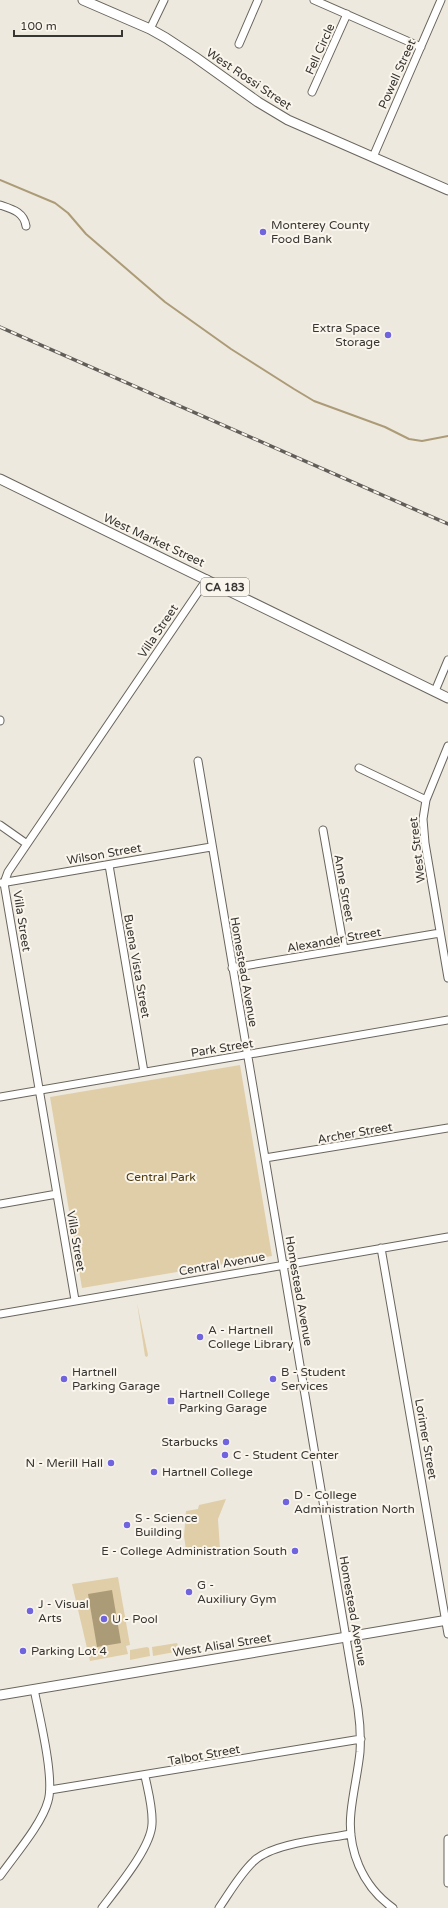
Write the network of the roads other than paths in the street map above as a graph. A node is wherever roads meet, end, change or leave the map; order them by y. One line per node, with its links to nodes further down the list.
1 (83, 0): 7 (main road, West Rossi Street)
2 (164, 0): 7 (street)
3 (258, 0): 8 (street)
4 (314, 0): 6 (street)
5 (441, 0): 9 (street, Powell Street)
6 (347, 14): 9 (street); 10 (street, Fell Circle)
7 (150, 29): 11 (main road, West Rossi Street)
8 (239, 44)
9 (421, 47): 11 (street, Powell Street)
10 (312, 92)
11 (372, 157): 12 (main road, West Rossi Street)
12 (448, 190)
13 (0, 205): 14 (street)
14 (26, 226)
15 (0, 479): 16 (main road, West Market Street / CA 183)
16 (207, 579): 18 (main road, West Market Street / CA 183); 26 (street, Villa Street)
17 (448, 660): 18 (street)
18 (434, 691): 19 (main road, West Market Street / CA 183)
19 (448, 698)
20 (448, 746): 23 (street, West Street)
21 (198, 761): 27 (street, Homestead Avenue)
22 (359, 768): 23 (street)
23 (426, 800): 30 (street, West Street)
24 (0, 825): 26 (street)
25 (323, 830): 31 (street, Anne Street)
26 (27, 844): 29 (street, Villa Street)
27 (211, 847): 28 (street, Wilson Street); 32 (street, Homestead Avenue)
28 (109, 865): 29 (street, Wilson Street); 36 (street, Buena Vista Street)
29 (2, 883): 37 (street, Villa Street)
30 (440, 933): 31 (street, Alexander Street); 33 (street, West Street)
31 (344, 950): 32 (street, Alexander Street)
32 (232, 968): 35 (street, Homestead Avenue)
33 (448, 978)
34 (448, 1020): 35 (street, Park Street)
35 (247, 1055): 36 (street, Park Street); 40 (street, Homestead Avenue)
36 (144, 1072): 37 (street, Park Street)
37 (40, 1090): 38 (street, Park Street); 41 (street, Villa Street)
38 (0, 1097)
39 (448, 1128): 40 (street, Archer Street)
40 (265, 1158): 45 (street, Homestead Avenue)
41 (57, 1194): 42 (street); 46 (street, Villa Street)
42 (0, 1204)
43 (448, 1237): 44 (street, Central Avenue)
44 (381, 1248): 45 (street, Central Avenue); 48 (street, Lorimer Street)
45 (283, 1265): 46 (street, Central Avenue); 50 (street, Homestead Avenue)
46 (75, 1300): 47 (street, Central Avenue)
47 (0, 1314)
48 (447, 1620): 49 (street, Lorimer Street); 50 (main road, West Alisal Street)
49 (448, 1634)
50 (346, 1637): 51 (main road, West Alisal Street); 53 (street, Homestead Avenue)
51 (34, 1689): 52 (main road, West Alisal Street); 55 (street)
52 (0, 1695)
53 (361, 1739): 54 (street, Talbot Street); 56 (street, Homestead Avenue)
54 (145, 1776): 55 (street, Talbot Street); 60 (street)
55 (50, 1790): 58 (street)
56 (351, 1834): 61 (street); 62 (street, Homestead Avenue)
57 (448, 1839): 59 (street)
58 (0, 1876)
59 (448, 1883)
60 (102, 1908)
61 (219, 1908)
62 (393, 1908)

